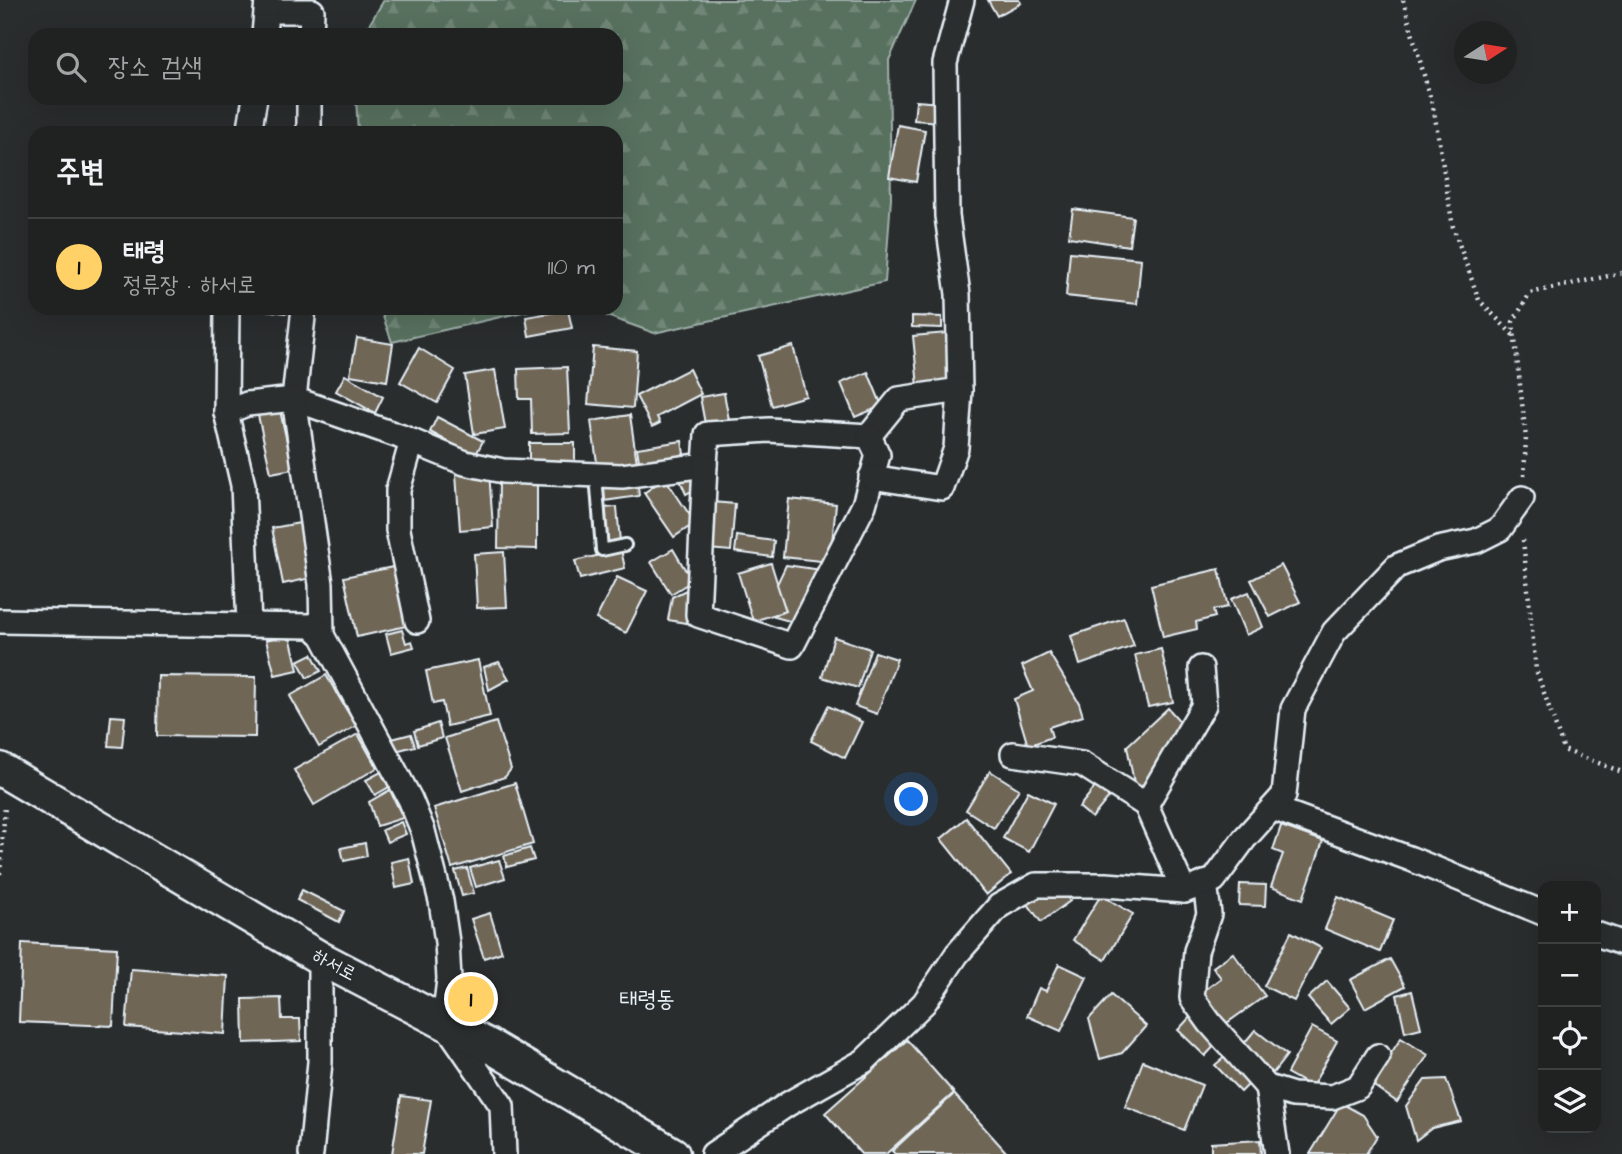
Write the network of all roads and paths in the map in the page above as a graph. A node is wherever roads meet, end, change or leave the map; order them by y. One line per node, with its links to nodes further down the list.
1 (962, 0): 14 (street)
2 (1404, 0): 13 (path)
3 (267, 6): 4 (street); 5 (street)
4 (314, 6): 6 (street)
5 (265, 28)
6 (312, 28)
7 (254, 105): 9 (street)
8 (309, 105): 10 (street)
9 (251, 126)
10 (309, 126)
11 (227, 315): 16 (street)
12 (303, 315): 15 (street)
13 (1515, 337)
14 (960, 390): 17 (street); 21 (street)
15 (294, 399): 16 (street); 18 (street); 27 (street)
16 (226, 412): 26 (street)
17 (869, 436): 19 (street); 21 (street)
18 (412, 441): 20 (street); 25 (street)
19 (705, 465): 20 (street); 21 (street)
20 (596, 475): 23 (lane)
21 (872, 477)
22 (1522, 498): 32 (street)
23 (625, 545)
24 (0, 621): 26 (street)
25 (417, 621)
26 (249, 625): 27 (street)
27 (322, 635): 39 (street)
28 (1201, 667): 31 (street)
29 (1013, 754): 31 (street)
30 (4, 771): 33 (path); 38 (street, 하서로)
31 (1146, 805): 34 (street)
32 (1273, 808): 34 (street); 35 (street)
33 (0, 874)
34 (1194, 887): 41 (street); 45 (street)
35 (1538, 911)
36 (1601, 936): 37 (street)
37 (1622, 943)
38 (320, 958): 39 (street, 하서로); 42 (street)
39 (444, 1022): 43 (street); 44 (street, 하서로)
40 (1378, 1056): 41 (street)
41 (1267, 1087): 46 (street)
42 (311, 1154)
43 (505, 1154)
44 (673, 1154)
45 (713, 1154)
46 (1277, 1154)

